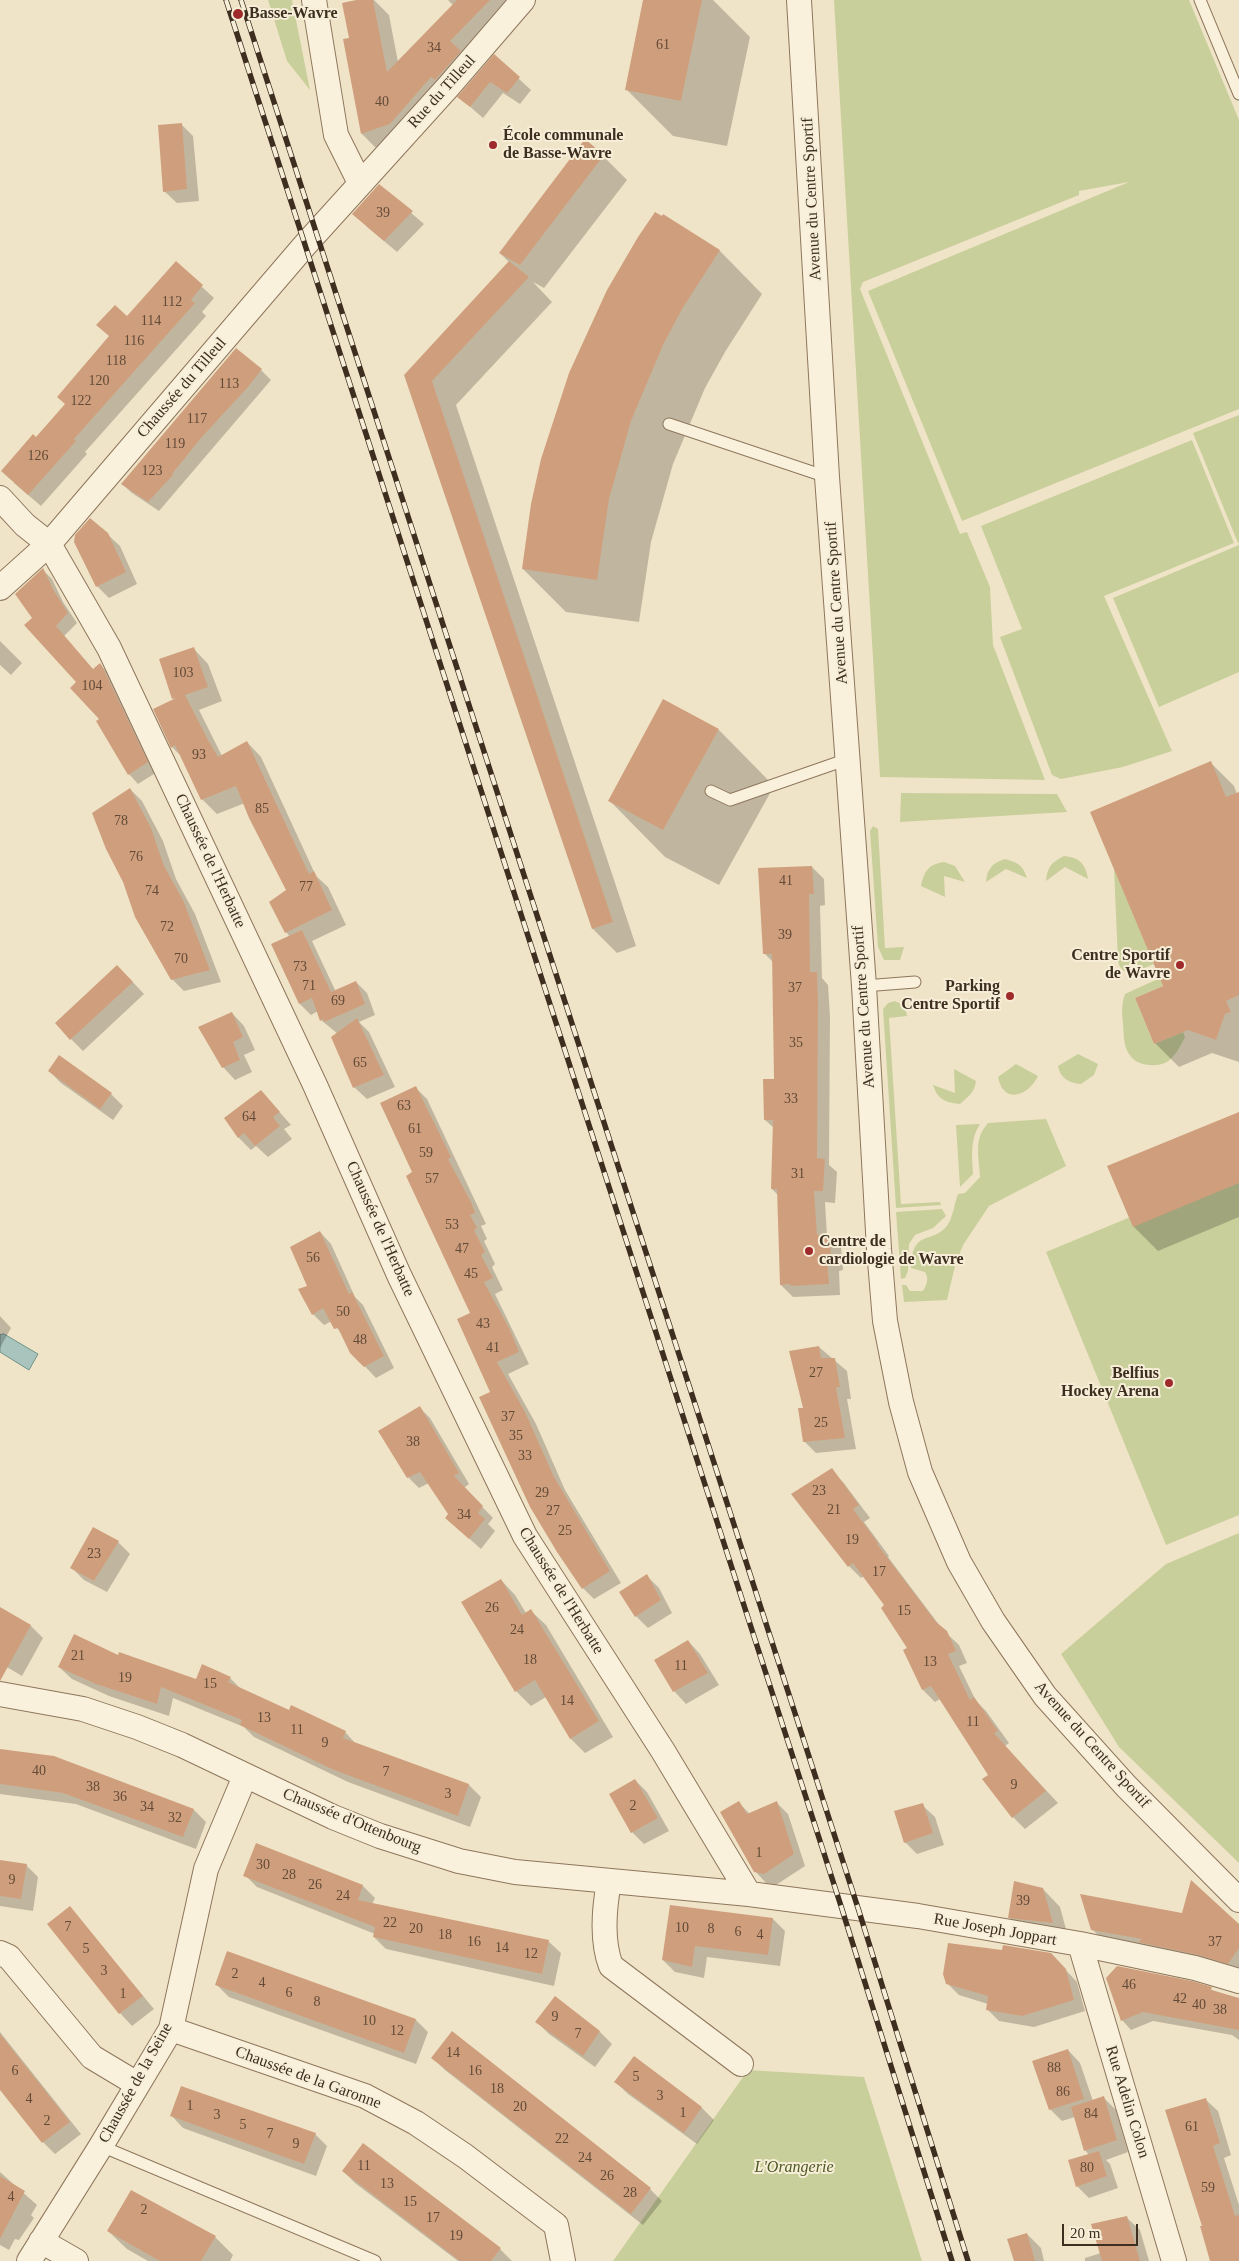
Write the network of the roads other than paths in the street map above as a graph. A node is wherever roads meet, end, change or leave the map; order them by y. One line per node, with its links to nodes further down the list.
1 (314, 0): 6 (street)
2 (523, 0): 6 (street, Rue du Tilleul)
3 (799, 0): 8 (street, Avenue du Centre Sportif)
4 (1200, 0): 5 (lane)
5 (1239, 94)
6 (360, 183): 10 (street, Chaussée du Tilleul)
7 (669, 424): 8 (lane)
8 (828, 477): 12 (street, Avenue du Centre Sportif)
9 (0, 498): 10 (street)
10 (49, 544): 11 (street, Chaussée du Tilleul); 19 (street, Chaussée de l'Herbatte)
11 (0, 588)
12 (848, 759): 13 (lane); 15 (street, Avenue du Centre Sportif)
13 (711, 791)
14 (915, 982): 15 (lane)
15 (864, 986): 20 (street, Avenue du Centre Sportif)
16 (0, 1694): 17 (street, Chaussée d'Ottenbourg)
17 (245, 1776): 18 (street, Chaussée d'Ottenbourg); 24 (street, Chaussée de la Seine)
18 (609, 1882): 19 (street, Chaussée d'Ottenbourg); 25 (street)
19 (749, 1894): 21 (street, Rue Joseph Joppart)
20 (1239, 1900)
21 (1080, 1944): 23 (street, Rue Joseph Joppart); 33 (street, Rue Adelin Colon)
22 (0, 1953): 26 (street)
23 (1239, 1980)
24 (171, 2029): 26 (street, Chaussée de la Seine); 32 (street, Chaussée de la Garonne)
25 (741, 2064)
26 (138, 2084): 27 (street, Chaussée de la Seine)
27 (101, 2146): 28 (street, Chaussée de la Seine); 31 (lane)
28 (41, 2241): 29 (street, Chaussée de la Seine); 30 (street)
29 (29, 2261)
30 (76, 2261)
31 (375, 2261)
32 (563, 2261)
33 (1174, 2261)

